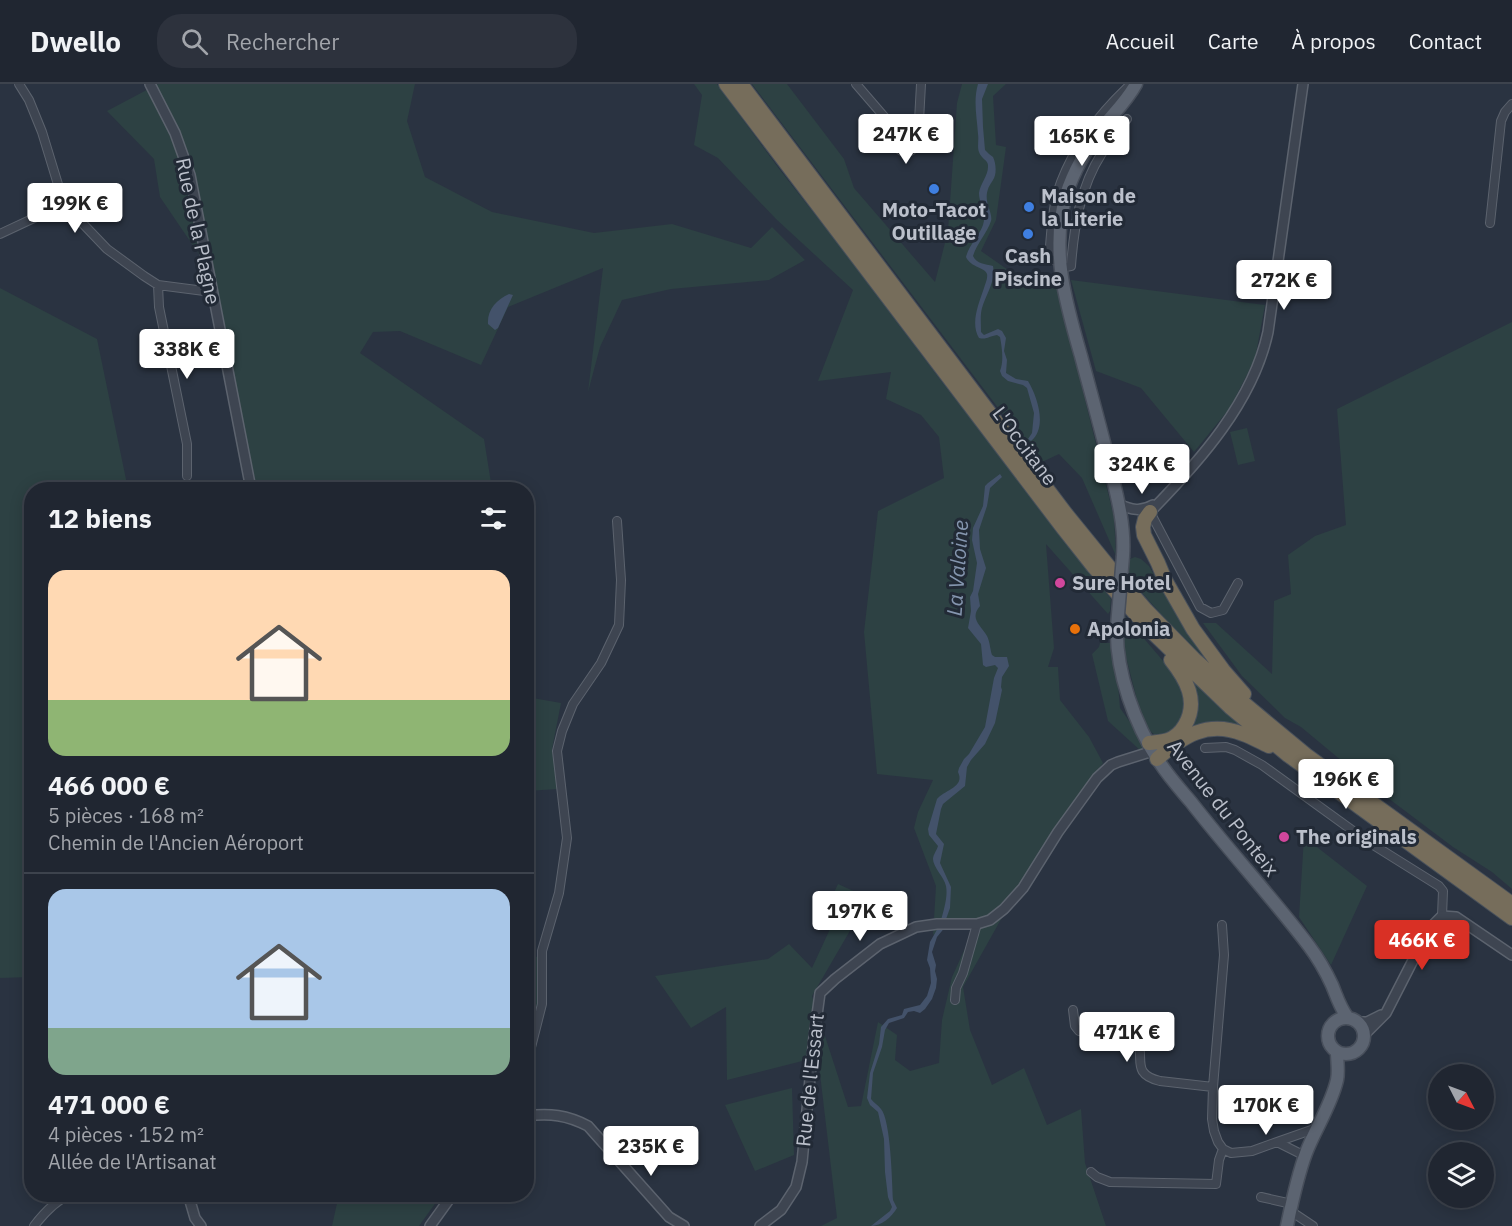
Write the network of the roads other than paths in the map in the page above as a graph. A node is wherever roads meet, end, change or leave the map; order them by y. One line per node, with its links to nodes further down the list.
1 (19, 84): 14 (street)
2 (150, 84): 19 (street, Rue de la Plagne)
3 (726, 84): 27 (highway, L'Occitane)
4 (741, 84): 28 (highway, L'Occitane)
5 (856, 84): 12 (street)
6 (921, 84): 13 (street)
7 (1131, 84): 17 (street)
8 (1136, 84): 17 (main road)
9 (1303, 84): 22 (street)
10 (1512, 104): 15 (street)
11 (1126, 119): 17 (street)
12 (900, 135): 13 (street); 13 (street)
13 (913, 135)
14 (64, 204): 16 (street); 18 (street)
15 (1490, 223)
16 (0, 234)
17 (1060, 265): 23 (main road)
18 (158, 285): 19 (street); 20 (street)
19 (212, 292): 21 (street, Rue de la Plagne)
20 (187, 476)
21 (250, 482)
22 (1165, 497): 23 (street); 24 (street)
23 (1119, 504): 30 (main road, Avenue du Ponteix, bridge)
24 (1150, 512): 26 (street); 28 (highway)
25 (617, 521): 45 (street)
26 (1238, 583)
27 (1149, 629): 30 (highway); 31 (highway, L'Occitane)
28 (1272, 726): 32 (highway, L'Occitane)
29 (1205, 748): 33 (street)
30 (1153, 751): 31 (highway); 35 (street, Rue de l'Essart); 38 (main road, Avenue du Ponteix)
31 (1288, 755): 34 (highway, L'Occitane)
32 (1512, 904)
33 (1442, 916): 37 (street); 41 (street)
34 (1512, 918)
35 (977, 924): 39 (street); 66 (street, Rue de l'Essart)
36 (1222, 925): 49 (street)
37 (1512, 955)
38 (1336, 997): 42 (main road, Avenue du Ponteix); 43 (main road, Avenue du Ponteix)
39 (955, 1000)
40 (1073, 1010): 49 (street)
41 (1386, 1013): 42 (street); 44 (street)
42 (1353, 1020): 43 (main road); 44 (main road)
43 (1334, 1022): 46 (main road)
44 (1365, 1035): 47 (main road)
45 (534, 1036)
46 (1336, 1052): 47 (main road); 48 (main road)
47 (1350, 1054): 48 (main road)
48 (1337, 1079): 51 (main road)
49 (1213, 1087): 54 (street)
50 (534, 1115): 65 (street)
51 (1317, 1128): 52 (street); 55 (main road)
52 (1294, 1137): 53 (street); 55 (street)
53 (1277, 1143): 54 (street); 55 (street)
54 (1223, 1149): 56 (street)
55 (1306, 1151): 61 (main road)
56 (1091, 1172)
57 (1261, 1197): 61 (street)
58 (57, 1202): 62 (street)
59 (190, 1202): 63 (street)
60 (447, 1202): 64 (street)
61 (1291, 1207): 67 (main road); 68 (street)
62 (34, 1226)
63 (201, 1226)
64 (430, 1226)
65 (684, 1226)
66 (760, 1226)
67 (1287, 1226)
68 (1312, 1226)

